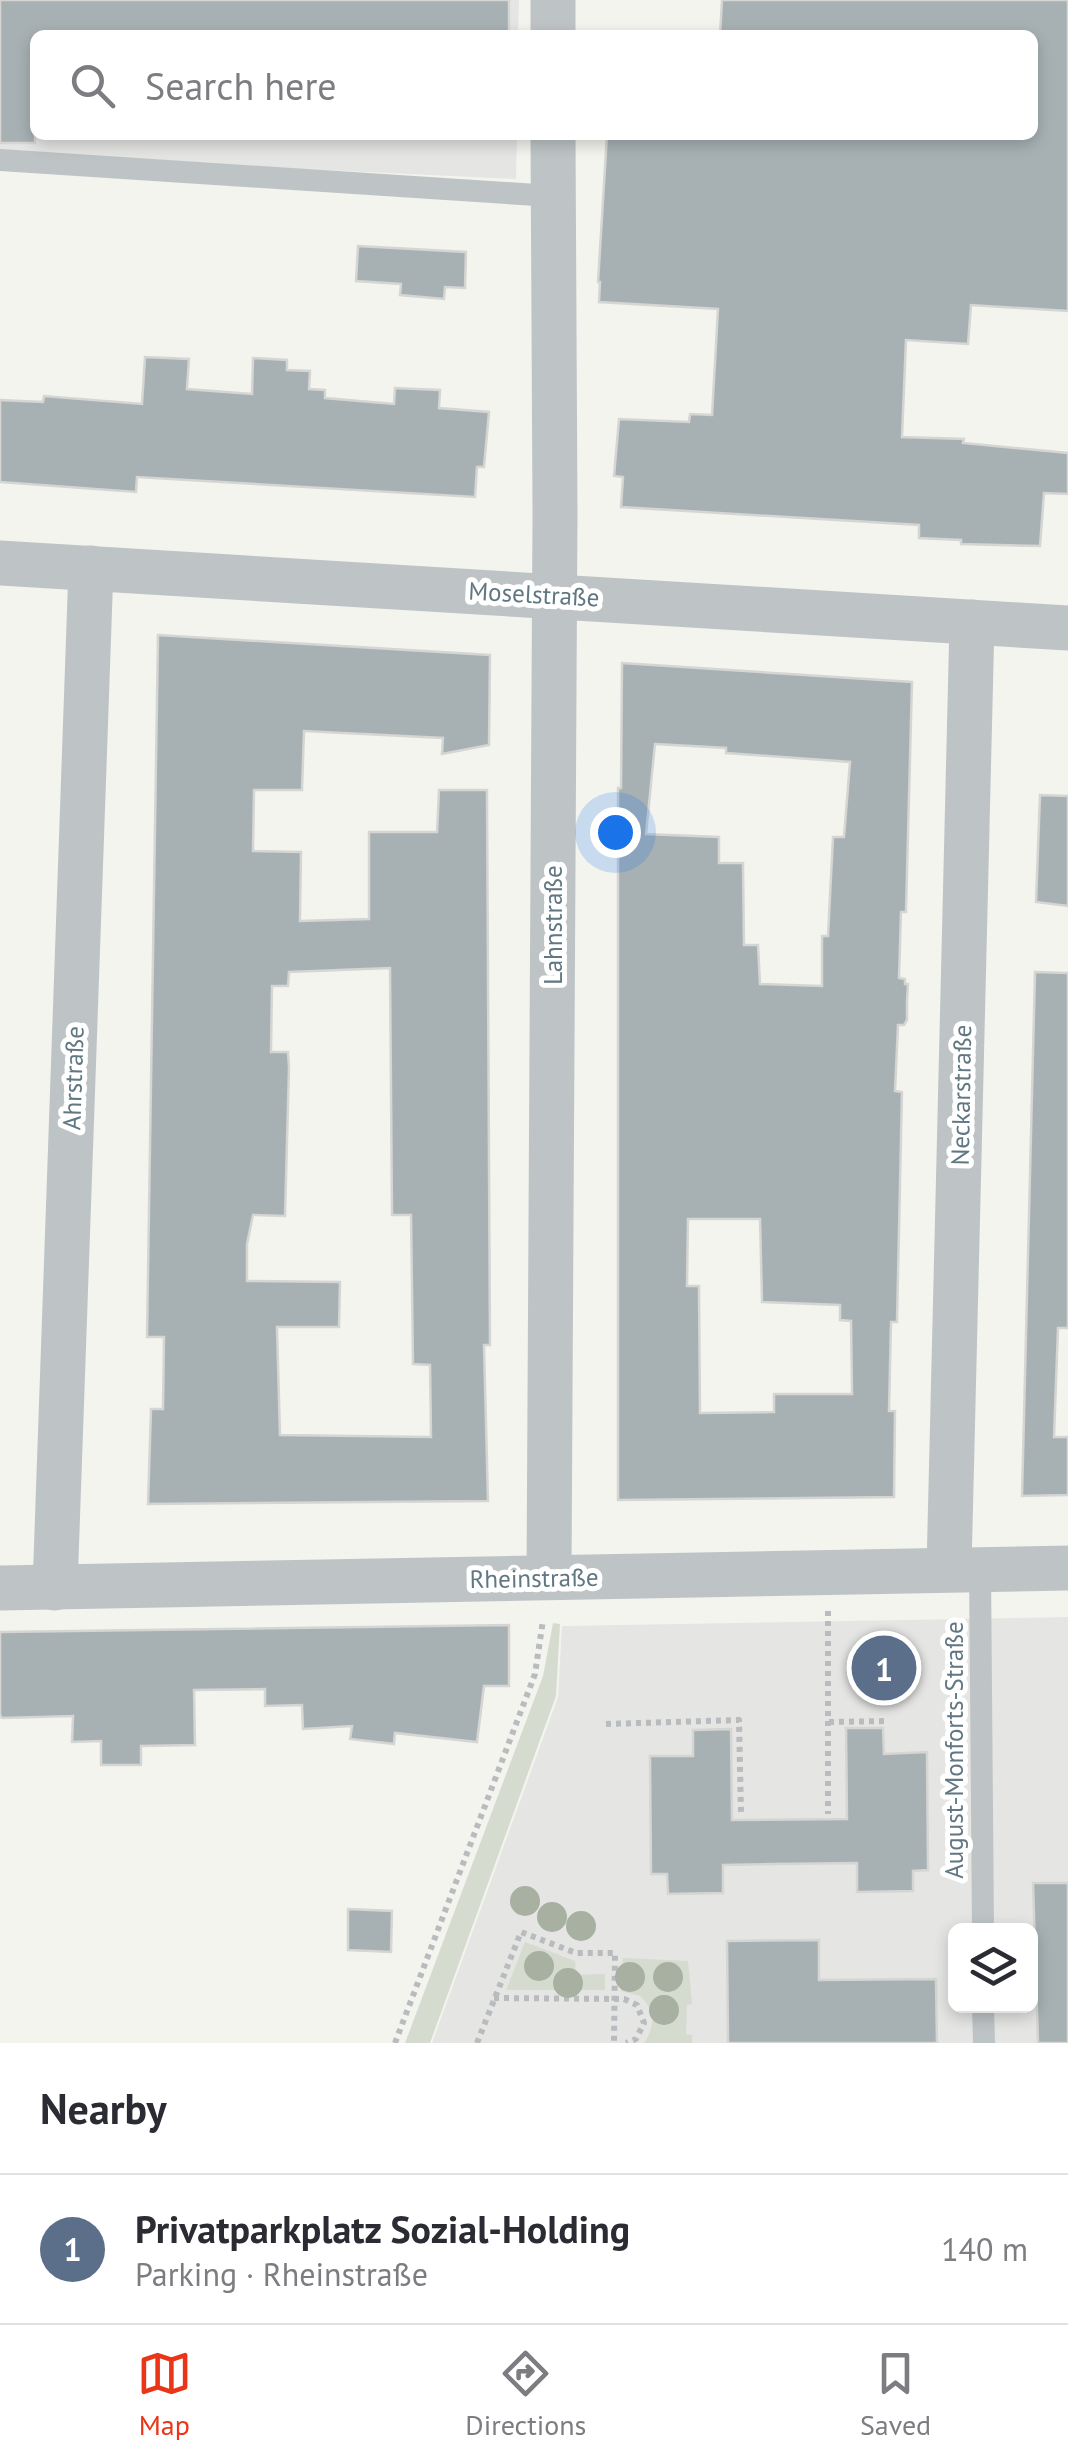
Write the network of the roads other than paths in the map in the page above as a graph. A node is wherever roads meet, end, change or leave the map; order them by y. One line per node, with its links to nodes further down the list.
1 (553, 0): 2 (street)
2 (553, 30)
3 (552, 140): 5 (street, Lahnstraße)
4 (0, 160): 5 (lane)
5 (552, 196): 8 (street, Lahnstraße)
6 (0, 563): 7 (street, Moselstraße)
7 (92, 568): 8 (street, Moselstraße); 15 (street, Ahrstraße)
8 (555, 595): 9 (street, Moselstraße); 13 (street, Lahnstraße)
9 (972, 622): 10 (street, Moselstraße); 12 (street, Neckarstraße)
10 (1068, 628)
11 (1068, 1568): 12 (street, Rheinstraße)
12 (964, 1569): 13 (street, Rheinstraße); 16 (lane, August-Monforts-Straße)
13 (550, 1577): 15 (street, Rheinstraße)
14 (0, 1588): 15 (street, Rheinstraße)
15 (55, 1588)
16 (982, 1923)
17 (983, 2013): 18 (lane)
18 (984, 2043)

